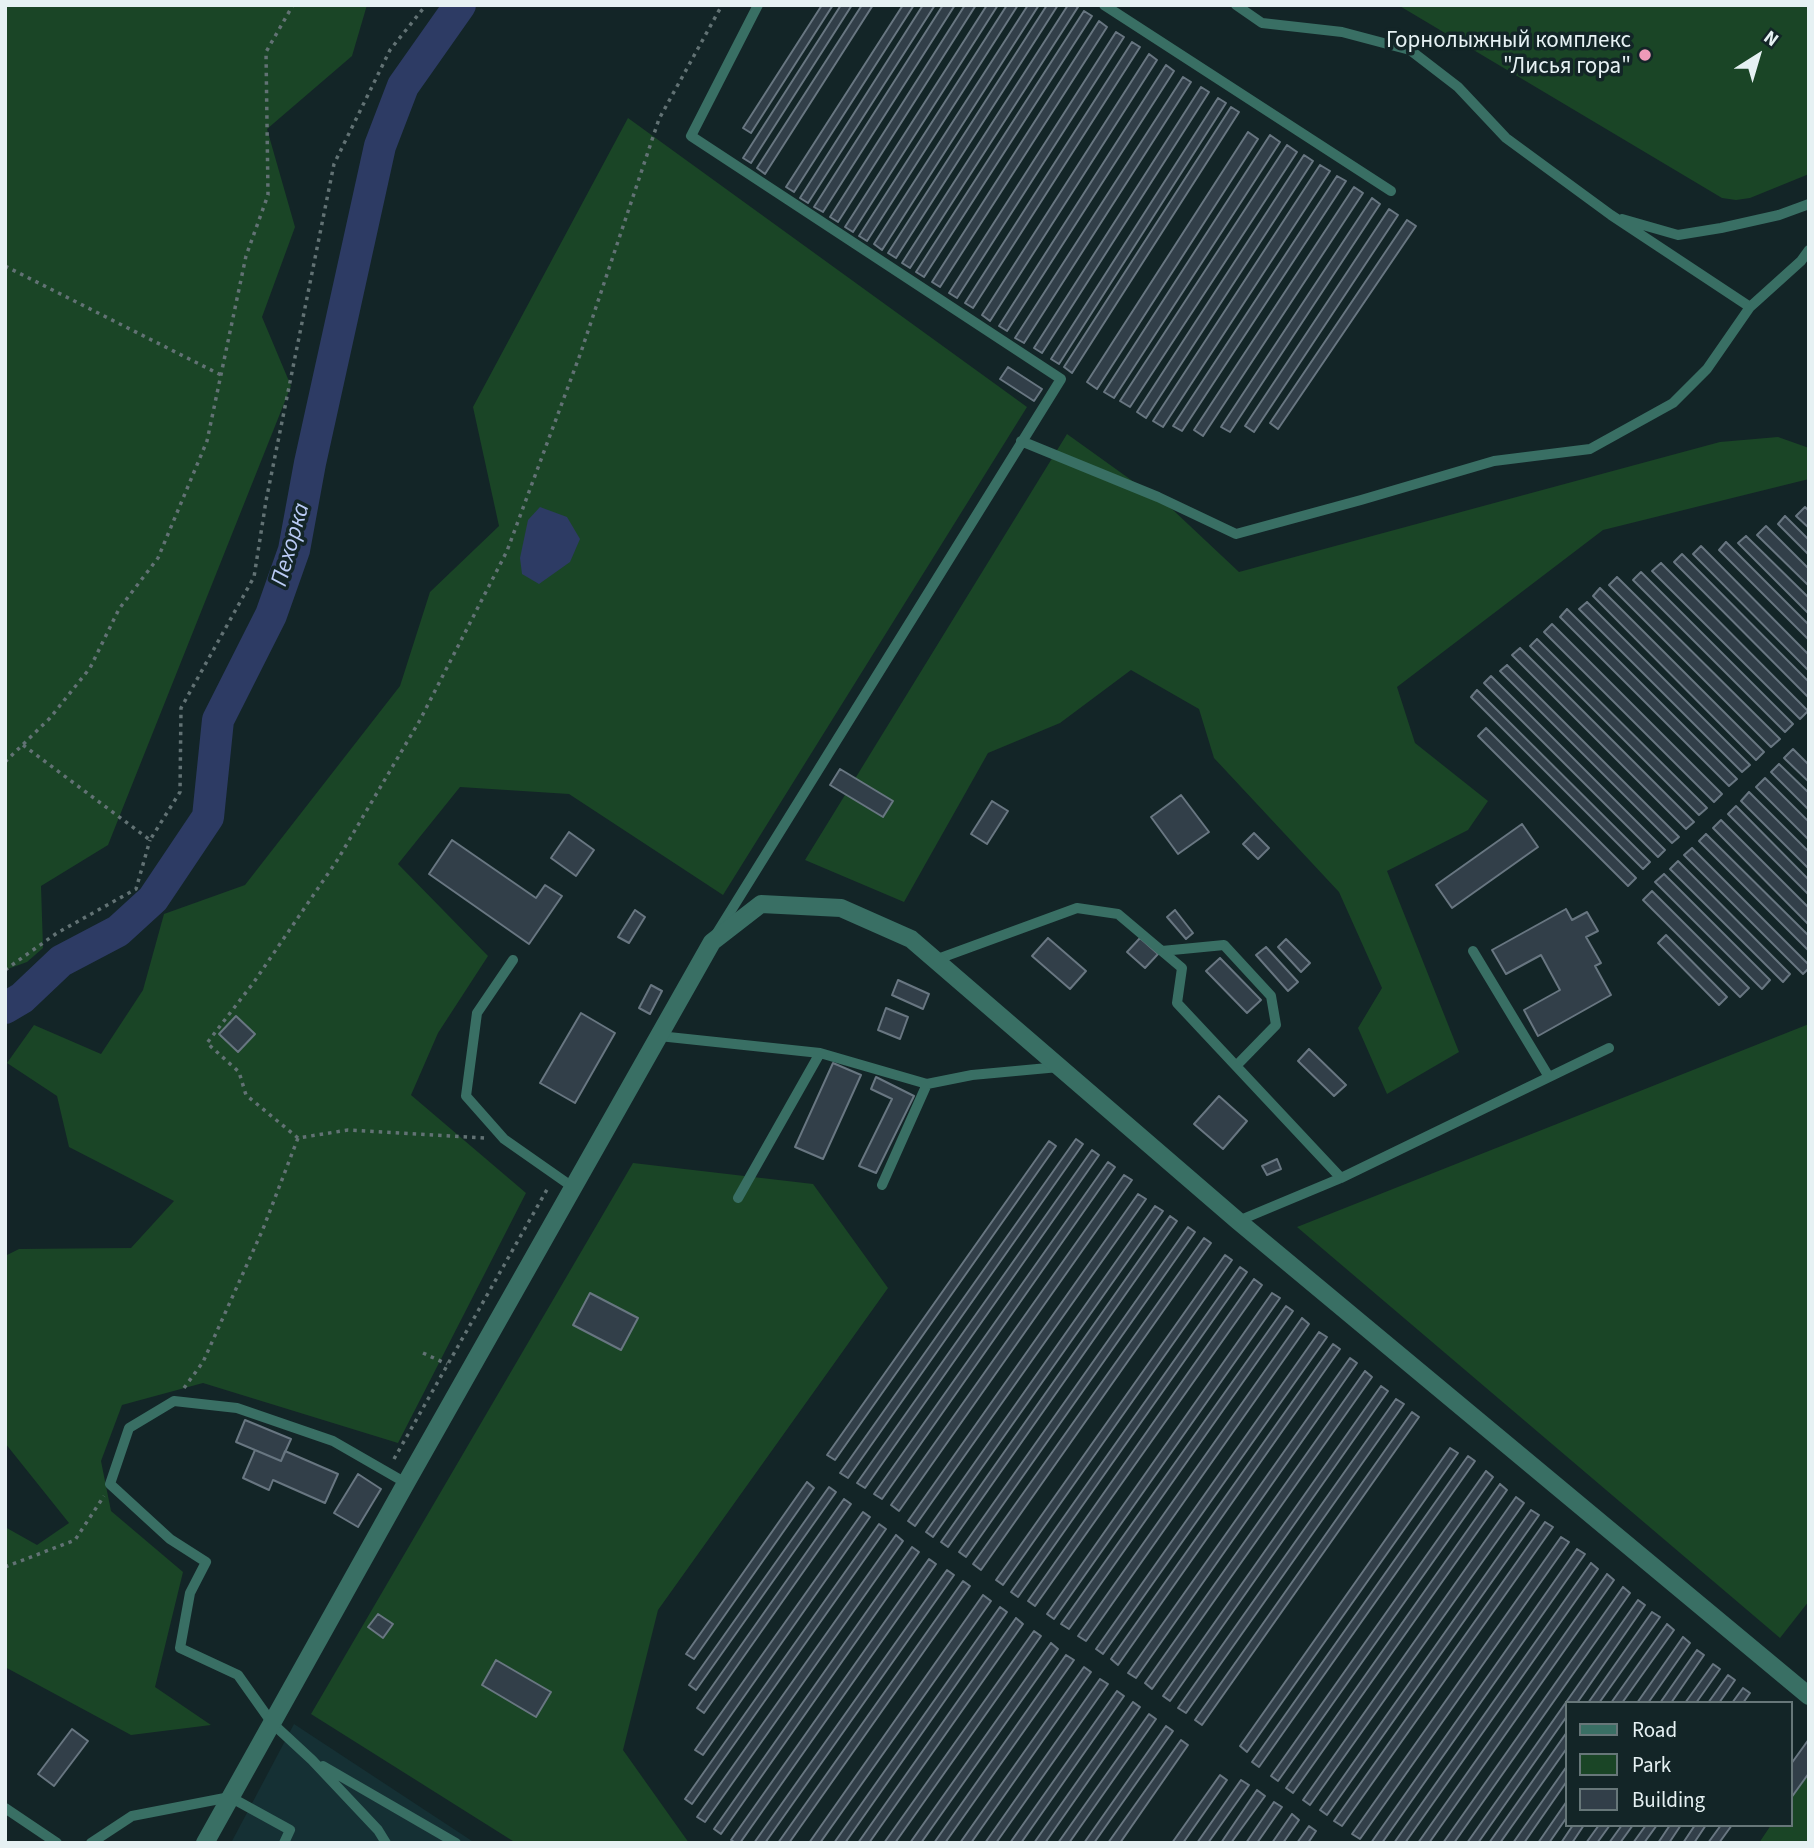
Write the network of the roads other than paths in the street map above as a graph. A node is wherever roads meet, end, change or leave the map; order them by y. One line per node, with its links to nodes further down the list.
1 (758, 5): 9 (lane)
2 (1104, 5): 4 (lane)
3 (1236, 5): 6 (lane)
4 (1391, 191)
5 (1809, 204): 6 (lane)
6 (1611, 215): 8 (lane)
7 (1809, 250): 8 (lane)
8 (1750, 307): 9 (lane)
9 (1021, 441): 10 (lane)
10 (712, 942): 14 (street); 15 (street)
11 (1162, 951): 14 (lane); 18 (lane); 18 (lane)
12 (1474, 951): 20 (lane)
13 (513, 960): 24 (lane)
14 (935, 960): 19 (street)
15 (659, 1036): 17 (lane); 24 (street)
16 (1609, 1048): 20 (lane)
17 (820, 1053): 21 (lane); 25 (lane)
18 (1236, 1066): 22 (lane)
19 (1059, 1067): 21 (lane); 26 (street)
20 (1549, 1077): 22 (lane)
21 (927, 1084): 23 (lane)
22 (1342, 1178): 26 (lane)
23 (882, 1185)
24 (574, 1188): 27 (street)
25 (738, 1198)
26 (1238, 1222): 28 (street)
27 (406, 1483): 29 (street); 29 (lane)
28 (1809, 1696)
29 (272, 1723): 30 (lane); 31 (street)
30 (312, 1760): 33 (lane); 40 (lane)
31 (230, 1797): 35 (lane); 36 (street); 37 (lane)
32 (5, 1808): 34 (lane)
33 (378, 1830): 38 (lane); 39 (lane)
34 (57, 1843)
35 (91, 1843)
36 (205, 1843)
37 (284, 1843)
38 (372, 1843)
39 (386, 1843)
40 (456, 1843)

